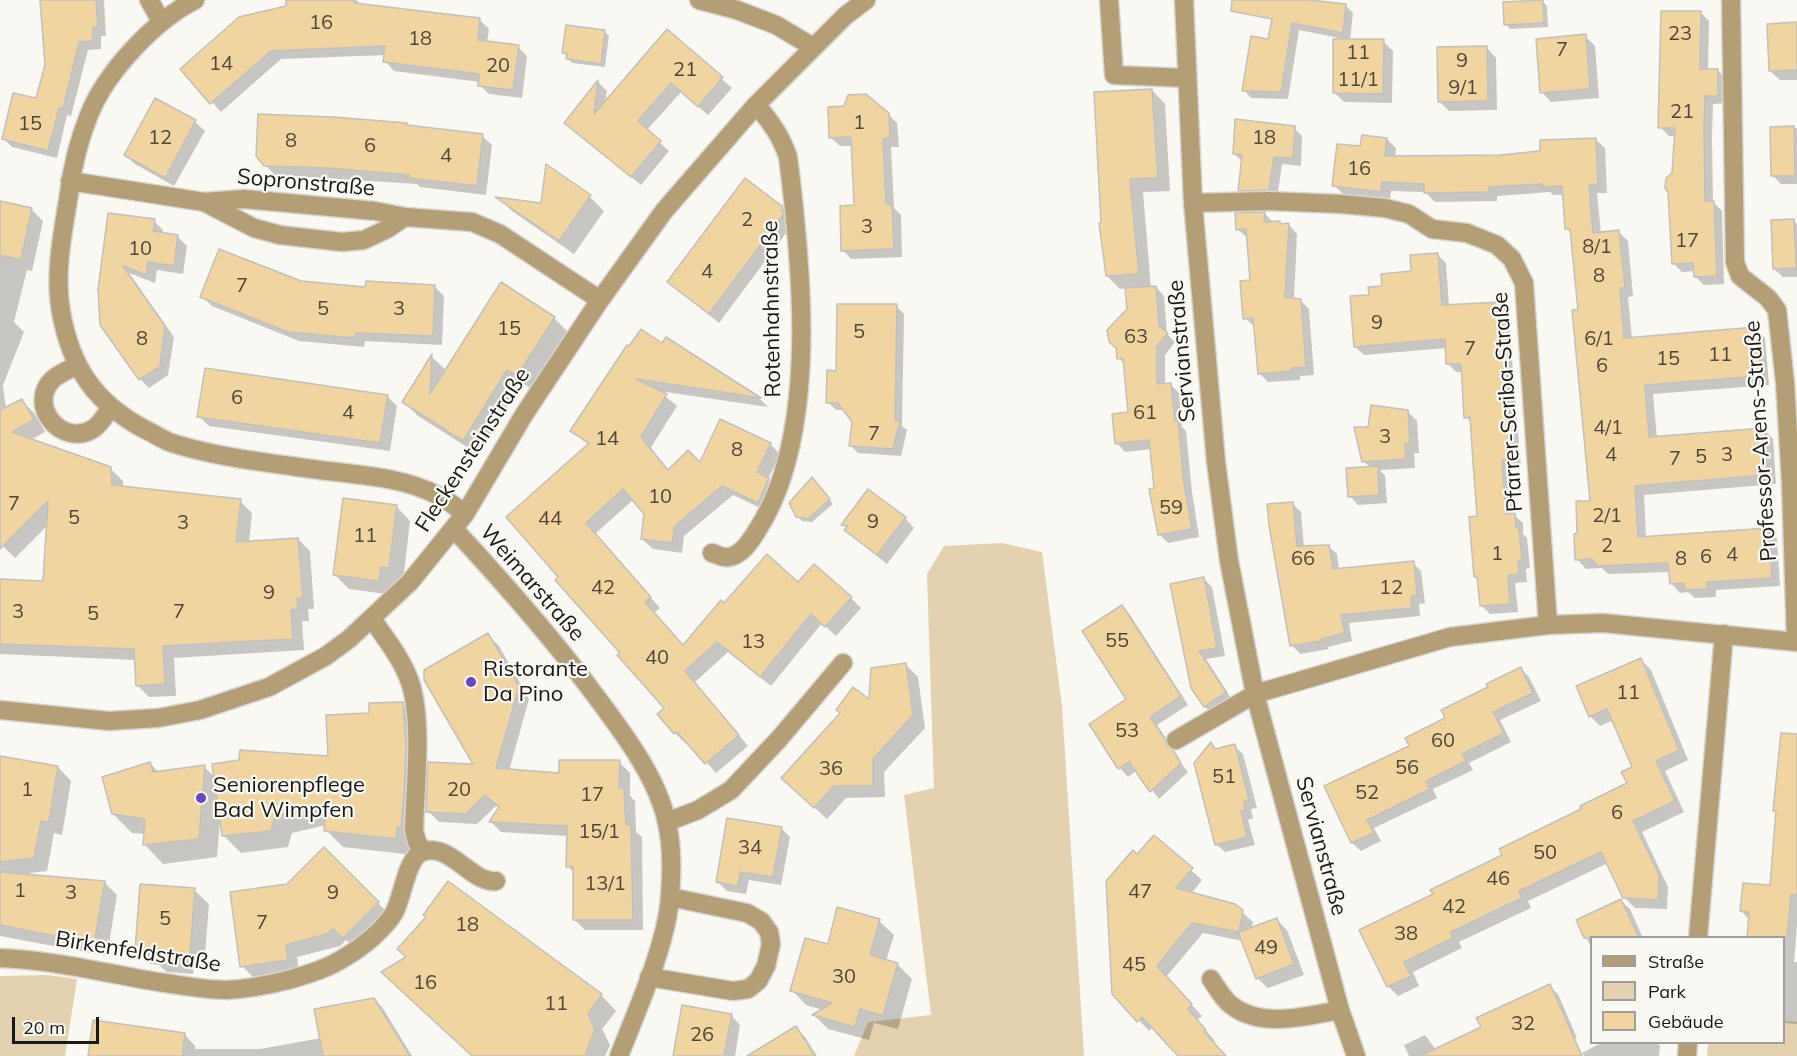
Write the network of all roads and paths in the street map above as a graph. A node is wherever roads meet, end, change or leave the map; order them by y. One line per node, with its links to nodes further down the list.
1 (149, 0): 8 (street)
2 (195, 0): 8 (street)
3 (699, 0): 9 (street)
4 (866, 0): 9 (street, Fleckensteinstraße)
5 (1108, 0): 10 (street)
6 (1184, 0): 10 (street, Servianstraße)
7 (1731, 0): 25 (street, Professor-Arens-Straße)
8 (161, 21): 12 (street)
9 (813, 47): 11 (street, Fleckensteinstraße)
10 (1187, 78): 14 (street, Servianstraße)
11 (756, 105): 16 (street, Fleckensteinstraße); 21 (street, Rotenhahnstraße)
12 (70, 181): 13 (street, Sopronstraße); 17 (street)
13 (204, 202): 15 (street, Sopronstraße); 15 (street, Sopronstraße)
14 (1193, 203): 23 (street, Pfarrer-Scriba-Straße); 27 (street, Servianstraße)
15 (405, 217): 16 (street, Sopronstraße)
16 (600, 300): 19 (street, Fleckensteinstraße)
17 (78, 365): 18 (street); 18 (street)
18 (111, 407): 19 (street)
19 (465, 514): 20 (street, Fleckensteinstraße)
20 (454, 529): 22 (street, Fleckensteinstraße); 30 (street, Weimarstraße)
21 (712, 553)
22 (372, 619): 28 (street, Fleckensteinstraße); 31 (street)
23 (1548, 625): 24 (street); 27 (street)
24 (1724, 634): 25 (street); 34 (street)
25 (1797, 642)
26 (843, 663): 30 (street)
27 (1255, 694): 29 (street); 38 (street, Servianstraße)
28 (0, 710)
29 (1176, 740)
30 (667, 822): 33 (street, Weimarstraße)
31 (423, 852): 32 (street); 35 (street, Birkenfeldstraße)
32 (495, 880)
33 (670, 897): 36 (street, Weimarstraße); 36 (street)
34 (1698, 936)
35 (0, 958)
36 (649, 976): 39 (street, Weimarstraße)
37 (1211, 980): 38 (street)
38 (1340, 1011): 40 (street, Servianstraße)
39 (619, 1056)
40 (1356, 1056)

